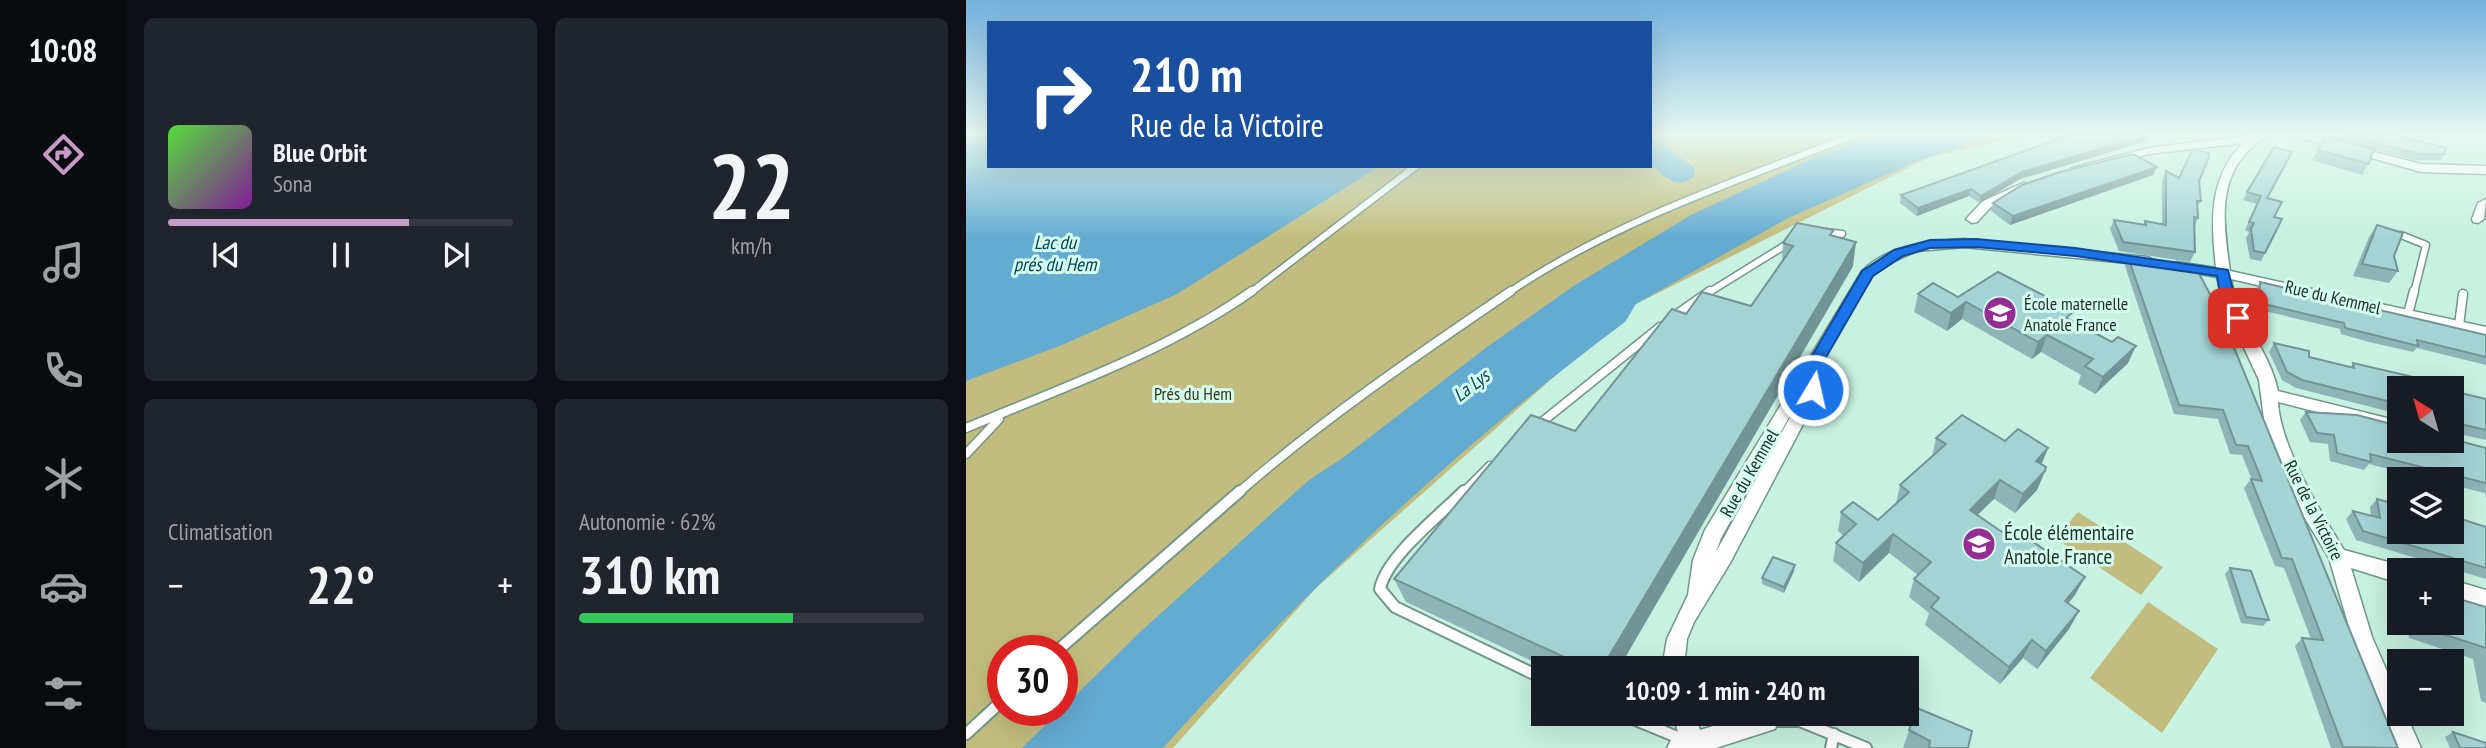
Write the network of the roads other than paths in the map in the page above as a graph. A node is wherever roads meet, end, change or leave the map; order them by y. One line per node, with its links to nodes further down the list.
1 (1411, 170): 20 (lane)
2 (1764, 170): 30 (lane)
3 (2074, 170): 5 (street)
4 (2229, 170): 14 (street, Rue de la Victoire)
5 (2061, 173)
6 (2034, 183): 8 (street)
7 (2486, 203): 9 (street)
8 (1972, 219)
9 (2478, 219)
10 (1817, 233): 11 (lane)
11 (1842, 234)
12 (2401, 235): 16 (lane)
13 (1802, 236): 23 (lane)
14 (2223, 273): 16 (street, Rue du Kemmel); 19 (street, Rue de la Victoire); 31 (street, Rue du Kemmel)
15 (2463, 294): 17 (lane)
16 (2408, 314): 17 (street, Rue du Kemmel)
17 (2459, 325): 18 (street, Rue du Kemmel)
18 (2486, 332)
19 (2272, 395): 21 (street); 26 (street, Rue de la Victoire)
20 (997, 416): 22 (lane); 24 (lane)
21 (2387, 424)
22 (966, 428)
23 (1524, 438)
24 (966, 454)
25 (1503, 455): 32 (lane)
26 (2339, 556): 27 (street); 43 (street, Rue de la Victoire)
27 (2387, 570)
28 (2464, 593): 29 (street)
29 (2486, 599)
30 (1075, 635)
31 (1675, 656)
32 (1531, 673)
33 (987, 715): 38 (lane)
34 (1647, 726): 40 (lane)
35 (1686, 726): 40 (street)
36 (1750, 726): 40 (street)
37 (1813, 726): 39 (lane)
38 (966, 734)
39 (1834, 734): 41 (lane); 42 (lane)
40 (1688, 746)
41 (1831, 748)
42 (1866, 748)
43 (2409, 748)

